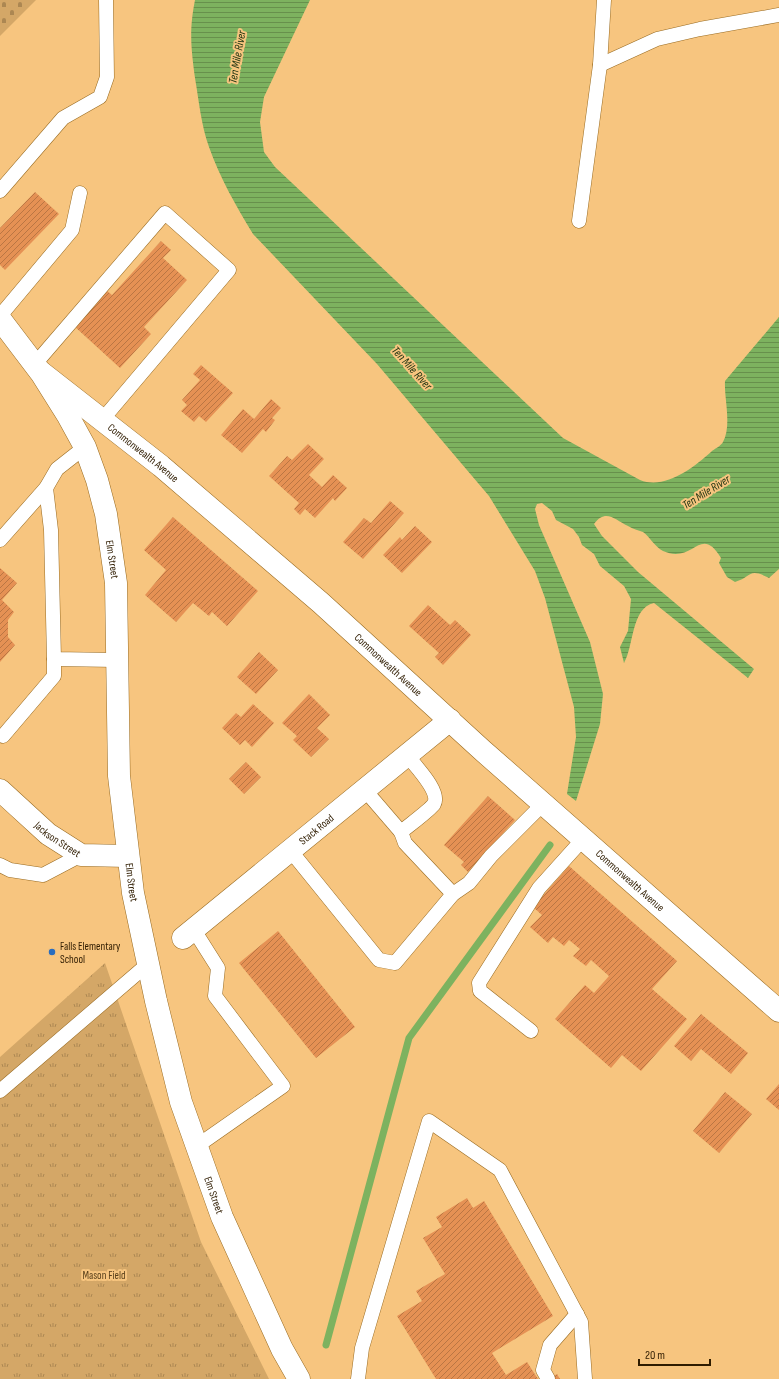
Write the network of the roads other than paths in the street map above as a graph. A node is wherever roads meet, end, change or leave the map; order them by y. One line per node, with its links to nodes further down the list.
1 (106, 0): 5 (lane)
2 (604, 0): 4 (lane)
3 (779, 15): 4 (lane)
4 (600, 65): 7 (lane)
5 (0, 191)
6 (80, 193): 8 (lane)
7 (579, 221)
8 (0, 317): 9 (street, Commonwealth Avenue)
9 (38, 369): 10 (street, Commonwealth Avenue); 10 (lane); 11 (street, Elm Street)
10 (102, 420): 16 (street, Commonwealth Avenue)
11 (85, 447): 12 (lane); 15 (street, Elm Street)
12 (46, 488): 13 (lane); 14 (lane)
13 (0, 540)
14 (54, 659): 15 (lane); 17 (lane)
15 (116, 660): 26 (street, Elm Street)
16 (450, 720): 18 (street, Stack Road); 21 (street, Commonwealth Avenue)
17 (4, 736)
18 (406, 755): 19 (street, Stack Road); 22 (lane)
19 (364, 789): 22 (lane); 24 (street, Stack Road)
20 (0, 790): 25 (street, Jackson Street)
21 (544, 803): 23 (street, Commonwealth Avenue); 28 (lane)
22 (401, 832): 28 (lane)
23 (584, 838): 31 (street, Commonwealth Avenue); 32 (lane)
24 (290, 850): 28 (lane); 29 (street, Stack Road)
25 (81, 856): 26 (street, Jackson Street); 27 (lane)
26 (128, 856): 30 (street, Elm Street)
27 (0, 864)
28 (453, 894)
29 (189, 934): 34 (lane)
30 (148, 964): 33 (lane); 34 (street, Elm Street)
31 (779, 1011)
32 (531, 1031)
33 (0, 1091)
34 (197, 1146): 36 (street, Elm Street)
35 (577, 1314): 37 (lane); 38 (lane); 39 (lane)
36 (299, 1379)
37 (358, 1379)
38 (548, 1379)
39 (585, 1379)

